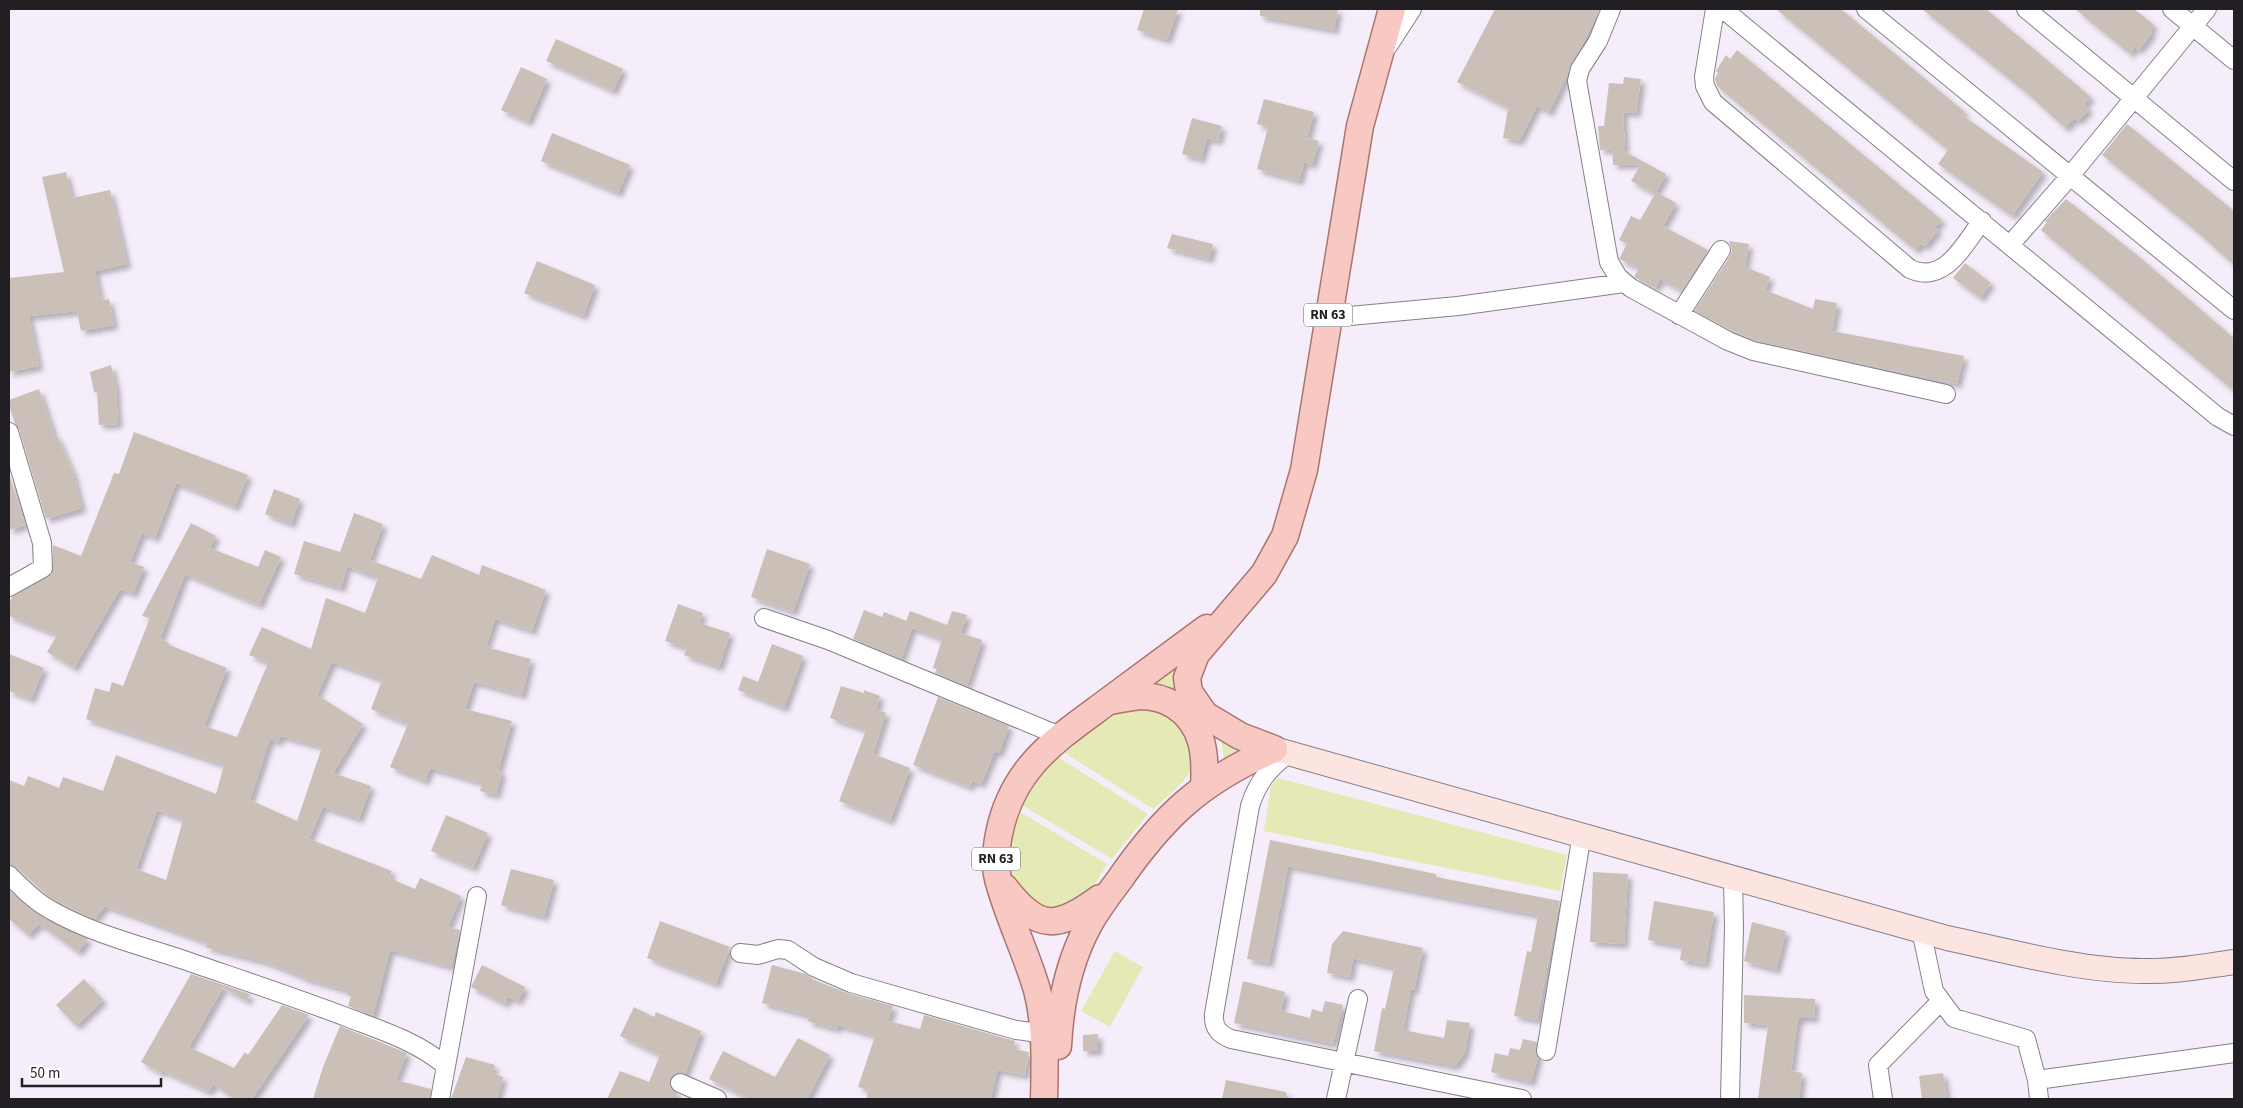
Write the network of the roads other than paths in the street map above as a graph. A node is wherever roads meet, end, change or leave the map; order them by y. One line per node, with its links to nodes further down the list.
1 (1392, 9): 12 (main road, RN 63)
2 (1412, 9): 12 (street)
3 (1611, 9): 19 (street)
4 (1715, 9): 16 (street)
5 (1723, 9): 16 (street)
6 (1866, 9): 14 (street)
7 (2026, 9): 13 (street)
8 (2172, 9): 10 (street)
9 (2207, 9): 10 (street)
10 (2193, 26): 11 (street); 13 (street)
11 (2234, 60)
12 (1374, 68): 22 (main road, RN 63)
13 (2133, 98): 14 (street); 15 (street)
14 (2070, 176): 17 (street); 20 (street)
15 (2234, 181)
16 (1982, 221): 17 (street)
17 (2010, 244): 24 (street)
18 (1721, 250): 21 (street)
19 (1624, 284): 21 (street); 22 (street)
20 (2234, 310)
21 (1679, 315): 23 (street)
22 (1328, 318): 27 (main road, RN 63)
23 (1946, 394)
24 (2234, 426)
25 (9, 432): 26 (street)
26 (9, 587)
27 (1236, 607): 29 (main road, RN 63); 30 (main road)
28 (764, 618): 31 (street)
29 (1110, 700): 30 (main road); 31 (main road, RN 63)
30 (1200, 720): 32 (main road); 33 (main road)
31 (1060, 736): 36 (main road, RN 63)
32 (1281, 751): 33 (main road); 34 (street); 48 (street)
33 (1204, 787): 38 (main road)
34 (1582, 834): 37 (street); 46 (street)
35 (9, 875): 49 (street)
36 (997, 878): 38 (main road); 45 (main road, RN 63)
37 (1733, 879): 40 (street); 58 (street)
38 (1114, 887): 45 (main road)
39 (477, 896): 49 (street)
40 (1922, 930): 42 (street); 44 (street)
41 (740, 953): 45 (street)
42 (2234, 962)
43 (1358, 999): 48 (street)
44 (1941, 1000): 50 (street); 59 (street)
45 (1051, 1034): 54 (main road, RN 63); 55 (main road, RN 63)
46 (1546, 1051)
47 (2234, 1053): 50 (street)
48 (1344, 1061): 56 (street); 57 (street)
49 (446, 1066): 52 (street)
50 (2037, 1080): 60 (street)
51 (680, 1084): 53 (street)
52 (440, 1099)
53 (717, 1099)
54 (1044, 1099)
55 (1056, 1099)
56 (1336, 1099)
57 (1522, 1099)
58 (1730, 1099)
59 (1883, 1099)
60 (2039, 1099)

